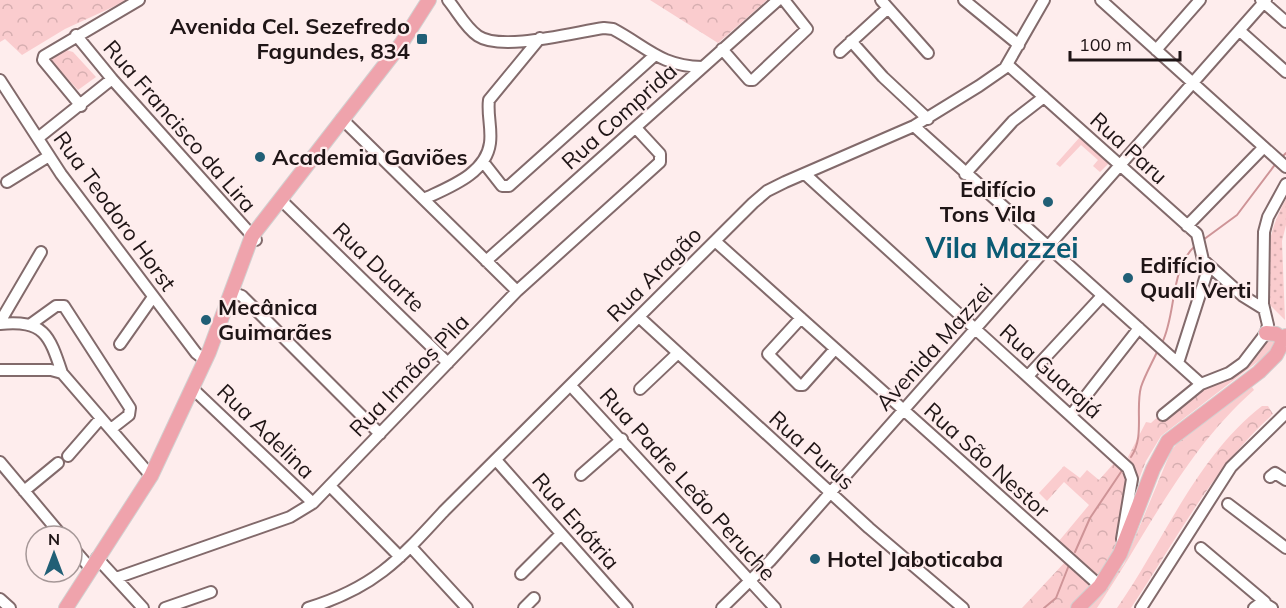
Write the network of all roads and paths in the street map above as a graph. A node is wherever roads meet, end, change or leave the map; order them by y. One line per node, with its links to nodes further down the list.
1 (429, 0): 18 (main road)
2 (436, 0): 18 (main road)
3 (448, 0): 16 (street)
4 (778, 0): 20 (street, Rua Comprida)
5 (784, 0): 20 (street)
6 (964, 0): 19 (street)
7 (1044, 0): 19 (street, Rua Aragão)
8 (1101, 0): 21 (street)
9 (1200, 0): 21 (street)
10 (139, 1): 15 (street)
11 (1264, 1): 13 (street); 14 (street, Avenida Mazzei)
12 (884, 4): 17 (street); 23 (street)
13 (1286, 22)
14 (1240, 31): 27 (street); 30 (street, Avenida Mazzei)
15 (76, 35): 28 (street, Rua Francisco da Lira); 32 (street)
16 (540, 38): 24 (street); 40 (street)
17 (851, 41): 22 (street); 34 (street)
18 (401, 44): 33 (main road)
19 (1019, 45): 25 (street, Rua Aragão)
20 (722, 49): 26 (street, Rua Comprida)
21 (1156, 50): 30 (street)
22 (840, 52)
23 (928, 53)
24 (654, 56): 26 (street); 40 (street)
25 (1008, 65): 31 (street, Rua Paru); 34 (street, Rua Aragão)
26 (702, 67): 36 (street, Rua Comprida)
27 (1286, 72)
28 (112, 79): 32 (street); 50 (street, Rua Francisco da Lira)
29 (0, 80): 37 (street, Rua Teodoro Horst)
30 (1193, 84): 38 (street); 42 (street, Avenida Mazzei)
31 (1044, 97): 42 (street, Rua Paru); 44 (street)
32 (81, 106): 37 (street)
33 (342, 119): 47 (street); 48 (main road)
34 (928, 119): 35 (street, Rua Aragão)
35 (914, 126): 43 (street, Rua Aragão); 44 (street)
36 (636, 128): 54 (street, Rua Comprida); 56 (street, Rua Irmãos Pìla)
37 (38, 138): 39 (street, Rua Teodoro Horst)
38 (1263, 148): 41 (street); 49 (street)
39 (49, 156): 45 (street); 59 (street, Rua Teodoro Horst)
40 (484, 163): 47 (street)
41 (1281, 163)
42 (1120, 166): 49 (street, Rua Paru); 52 (street, Avenida Mazzei)
43 (805, 174): 51 (street, Rua Aragão); 67 (street, Rua Guarajá)
44 (965, 174): 52 (street)
45 (7, 182)
46 (1286, 184): 60 (street)
47 (424, 199): 54 (street)
48 (281, 200): 50 (main road); 74 (street, Rua Duarte)
49 (1187, 226): 55 (street, Rua Paru)
50 (255, 238): 57 (main road)
51 (715, 241): 61 (street, Rua Aragão); 62 (street, Rua São Nestor)
52 (1048, 249): 58 (street); 67 (street, Avenida Mazzei)
53 (41, 252): 63 (street)
54 (486, 261): 56 (street)
55 (1209, 266): 60 (street, Rua Paru); 75 (street)
56 (517, 291): 74 (street, Rua Irmãos Pìla)
57 (235, 293): 73 (main road); 89 (street)
58 (1102, 296): 66 (street); 78 (street)
59 (153, 297): 70 (street); 73 (street, Rua Teodoro Horst)
60 (1264, 309): 68 (street)
61 (639, 317): 72 (street, Rua Purus); 80 (street, Rua Aragão)
62 (801, 318): 71 (street, Rua São Nestor); 71 (street)
63 (0, 323): 64 (street)
64 (31, 324): 77 (street); 88 (street)
65 (1286, 324): 68 (main road)
66 (1139, 328): 75 (street); 85 (street)
67 (976, 329): 78 (street, Rua Guarajá); 83 (street, Avenida Mazzei)
68 (1267, 329): 69 (main road); 79 (street)
69 (1285, 338): 109 (main road)
70 (120, 344)
71 (835, 349): 83 (street, Rua São Nestor)
72 (678, 352): 82 (street); 101 (street, Rua Purus)
73 (207, 356): 81 (main road)
74 (448, 363): 89 (street, Rua Irmãos Pìla)
75 (1178, 363): 79 (street)
76 (0, 370): 77 (street)
77 (62, 373): 87 (street)
78 (1028, 376): 85 (street, Rua Guarajá)
79 (1201, 384): 86 (street)
80 (571, 386): 90 (street, Rua Padre Leão Peruche); 92 (street, Rua Aragão)
81 (192, 388): 96 (main road); 102 (street, Rua Adelina)
82 (640, 389)
83 (903, 411): 101 (street, Avenida Mazzei); 117 (street, Rua São Nestor)
84 (1286, 413): 115 (street)
85 (1071, 415): 109 (street, Rua Guarajá)
86 (1163, 415)
87 (101, 418): 88 (street); 91 (street)
88 (111, 429): 96 (street)
89 (380, 434): 99 (street, Rua Irmãos Pìla)
90 (622, 439): 95 (street); 116 (street, Rua Padre Leão Peruche)
91 (68, 456)
92 (496, 460): 105 (street, Rua Enótria); 106 (street, Rua Aragão)
93 (0, 462): 100 (street)
94 (58, 463): 100 (street)
95 (581, 475)
96 (151, 476): 112 (main road)
97 (1270, 477): 98 (street)
98 (1286, 480)
99 (330, 486): 102 (street, Rua Irmãos Pìla); 111 (street)
100 (24, 491): 104 (street)
101 (831, 492): 116 (street, Avenida Mazzei); 133 (street, Rua Purus)
102 (313, 503): 114 (street, Rua Irmãos Pìla)
103 (1228, 504): 108 (street)
104 (52, 524)
105 (561, 534): 113 (street); 130 (street, Rua Enótria)
106 (411, 547): 111 (street, Rua Aragão); 121 (street)
107 (1201, 548): 122 (street)
108 (1286, 548)
109 (1120, 554): 117 (main road)
110 (84, 556): 112 (street)
111 (400, 557): 127 (street, Rua Aragão)
112 (94, 564): 114 (street); 124 (main road)
113 (521, 574)
114 (116, 578): 125 (street)
115 (1158, 580): 135 (street); 136 (street)
116 (750, 582): 131 (street, Avenida Mazzei); 132 (street, Rua Padre Leão Peruche)
117 (1100, 586): 134 (main road)
118 (211, 592): 126 (street)
119 (534, 598): 129 (street)
120 (0, 599): 123 (street)
121 (463, 604): 128 (street)
122 (1269, 605): 137 (street)
123 (10, 608)
124 (66, 608)
125 (143, 608)
126 (165, 608)
127 (308, 608)
128 (451, 608)
129 (524, 608)
130 (627, 608)
131 (722, 608)
132 (776, 608)
133 (963, 608)
134 (1078, 608)
135 (1141, 608)
136 (1149, 608)
137 (1254, 608)

